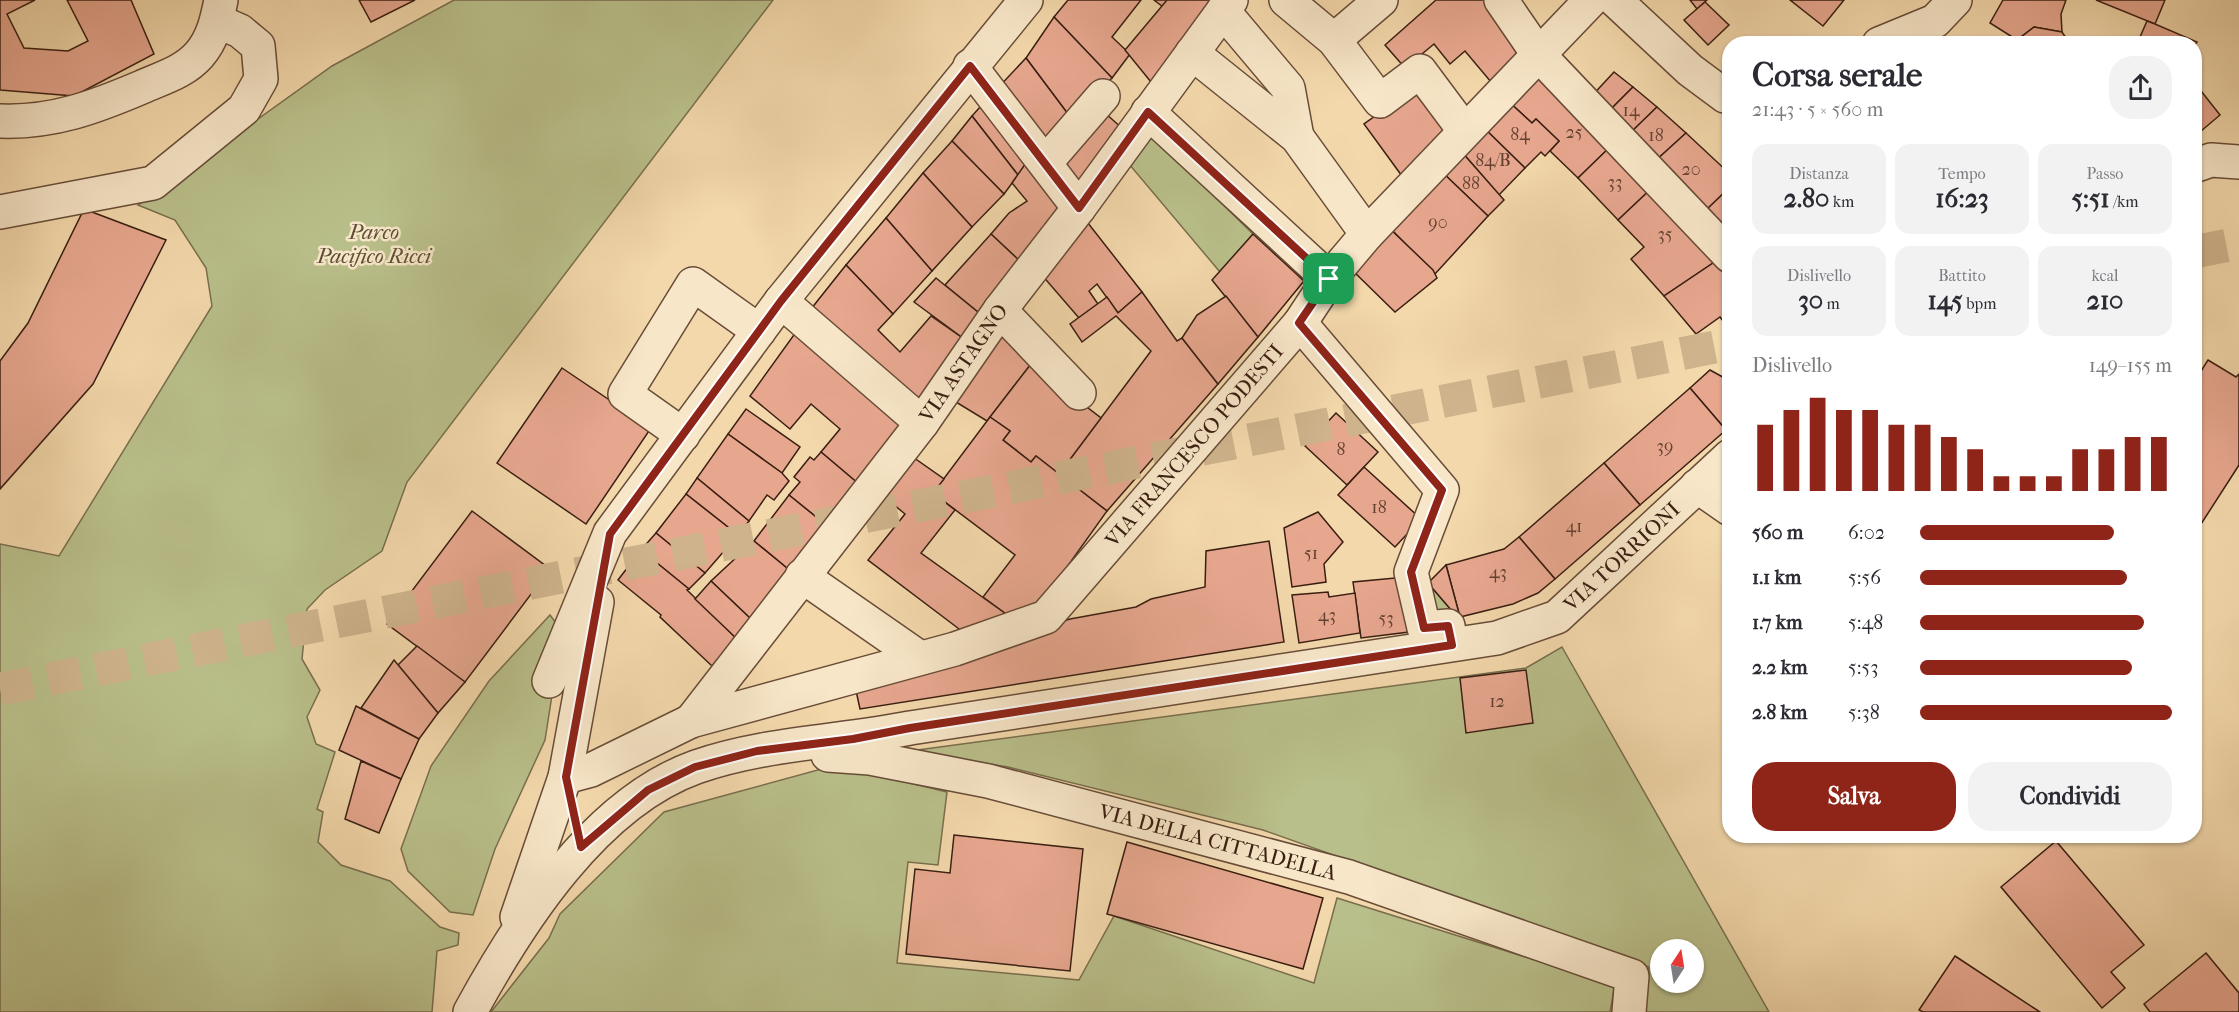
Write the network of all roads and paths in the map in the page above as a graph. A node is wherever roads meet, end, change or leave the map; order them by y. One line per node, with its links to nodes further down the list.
1 (1026, 0): 14 (street)
2 (1286, 0): 11 (street)
3 (1381, 0): 11 (street)
4 (1501, 0): 13 (street)
5 (1591, 0): 13 (street, VIA FRANCESCO PODESTI)
6 (1615, 0): 15 (street)
7 (1227, 6): 12 (street, VIA ASTAGNO); 20 (street)
8 (219, 10): 18 (street); 25 (street)
9 (1945, 11): 10 (street)
10 (1895, 36)
11 (1334, 40): 19 (street)
12 (1192, 53): 17 (street, VIA ASTAGNO); 20 (street)
13 (1539, 54): 19 (street, VIA FRANCESCO PODESTI); 27 (street)
14 (970, 66): 21 (street); 29 (street)
15 (1722, 94)
16 (1103, 96): 21 (street)
17 (1148, 112): 24 (street, VIA ASTAGNO); 28 (street)
18 (0, 121)
19 (1464, 130): 26 (street, VIA FRANCESCO PODESTI)
20 (1297, 137): 26 (street)
21 (1046, 162): 24 (street)
22 (2239, 162): 23 (street)
23 (2202, 163)
24 (1079, 208): 30 (street, VIA ASTAGNO)
25 (0, 212)
26 (1367, 234): 28 (street, VIA FRANCESCO PODESTI)
27 (1722, 248)
28 (1329, 279): 31 (street, VIA FRANCESCO PODESTI)
29 (781, 301): 32 (street); 34 (street)
30 (1000, 310): 33 (street); 34 (street, VIA ASTAGNO)
31 (1299, 323): 41 (street); 42 (street, VIA FRANCESCO PODESTI)
32 (759, 331): 35 (street); 35 (street)
33 (1079, 393)
34 (922, 423): 40 (street, VIA ASTAGNO)
35 (684, 435): 39 (street)
36 (1722, 463): 37 (street, VIA TORRIONI)
37 (1697, 486): 38 (street); 41 (street, VIA TORRIONI)
38 (1722, 503)
39 (610, 534): 43 (street); 46 (street)
40 (802, 576): 42 (street); 44 (street, VIA ASTAGNO)
41 (1452, 645): 45 (street, VIA TORRIONI)
42 (920, 658): 44 (street, VIA FRANCESCO PODESTI)
43 (549, 681)
44 (691, 721): 46 (street)
45 (757, 751): 47 (street, VIA TORRIONI); 50 (street, VIA DELLA CITTADELLA)
46 (566, 777): 47 (street); 48 (street)
47 (581, 847): 48 (street, VIA TORRIONI)
48 (507, 944): 49 (street)
49 (470, 1012)
50 (1629, 1012)

